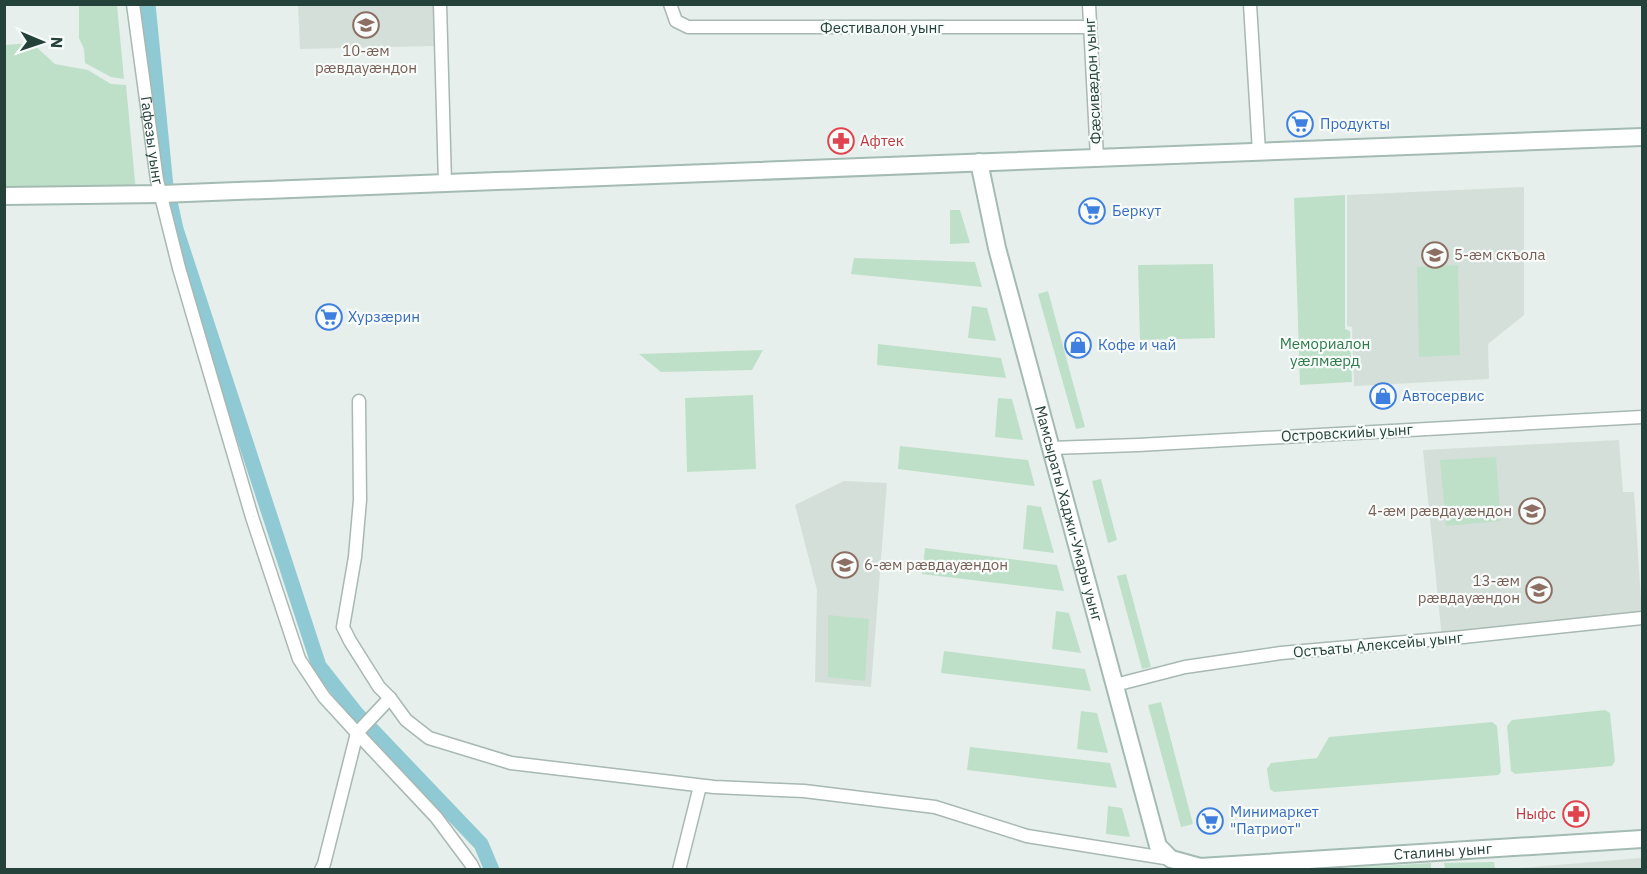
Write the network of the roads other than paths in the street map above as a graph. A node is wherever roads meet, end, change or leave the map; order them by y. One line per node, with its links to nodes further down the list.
1 (133, 4): 12 (street, Гафезы уынг)
2 (440, 4): 11 (street)
3 (670, 4): 6 (street, Фестивалон уынг)
4 (1089, 4): 6 (street, Фæсивæдон уынг)
5 (1250, 4): 8 (street)
6 (1090, 27): 9 (street, Фæсивæдон уынг)
7 (1642, 138): 8 (street)
8 (1259, 152): 9 (street)
9 (1097, 158): 10 (street)
10 (979, 162): 11 (street); 16 (street, Мамсыраты Хаджи-Умары уынг)
11 (445, 183): 12 (street)
12 (161, 194): 13 (street, Гафезы уынг); 20 (street)
13 (4, 196)
14 (359, 401): 19 (street)
15 (1642, 417): 16 (street, Островскийы уынг)
16 (1051, 448): 18 (street, Мамсыраты Хаджи-Умары уынг)
17 (1642, 618): 18 (street, Остъаты Алексейы уынг)
18 (1115, 685): 23 (street, Мамсыраты Хаджи-Умары уынг)
19 (386, 702): 20 (street); 21 (street)
20 (359, 731): 24 (street); 25 (street)
21 (700, 786): 23 (street); 26 (street)
22 (1642, 839): 23 (street, Сталины уынг)
23 (1171, 858)
24 (321, 870)
25 (474, 870)
26 (679, 870)

